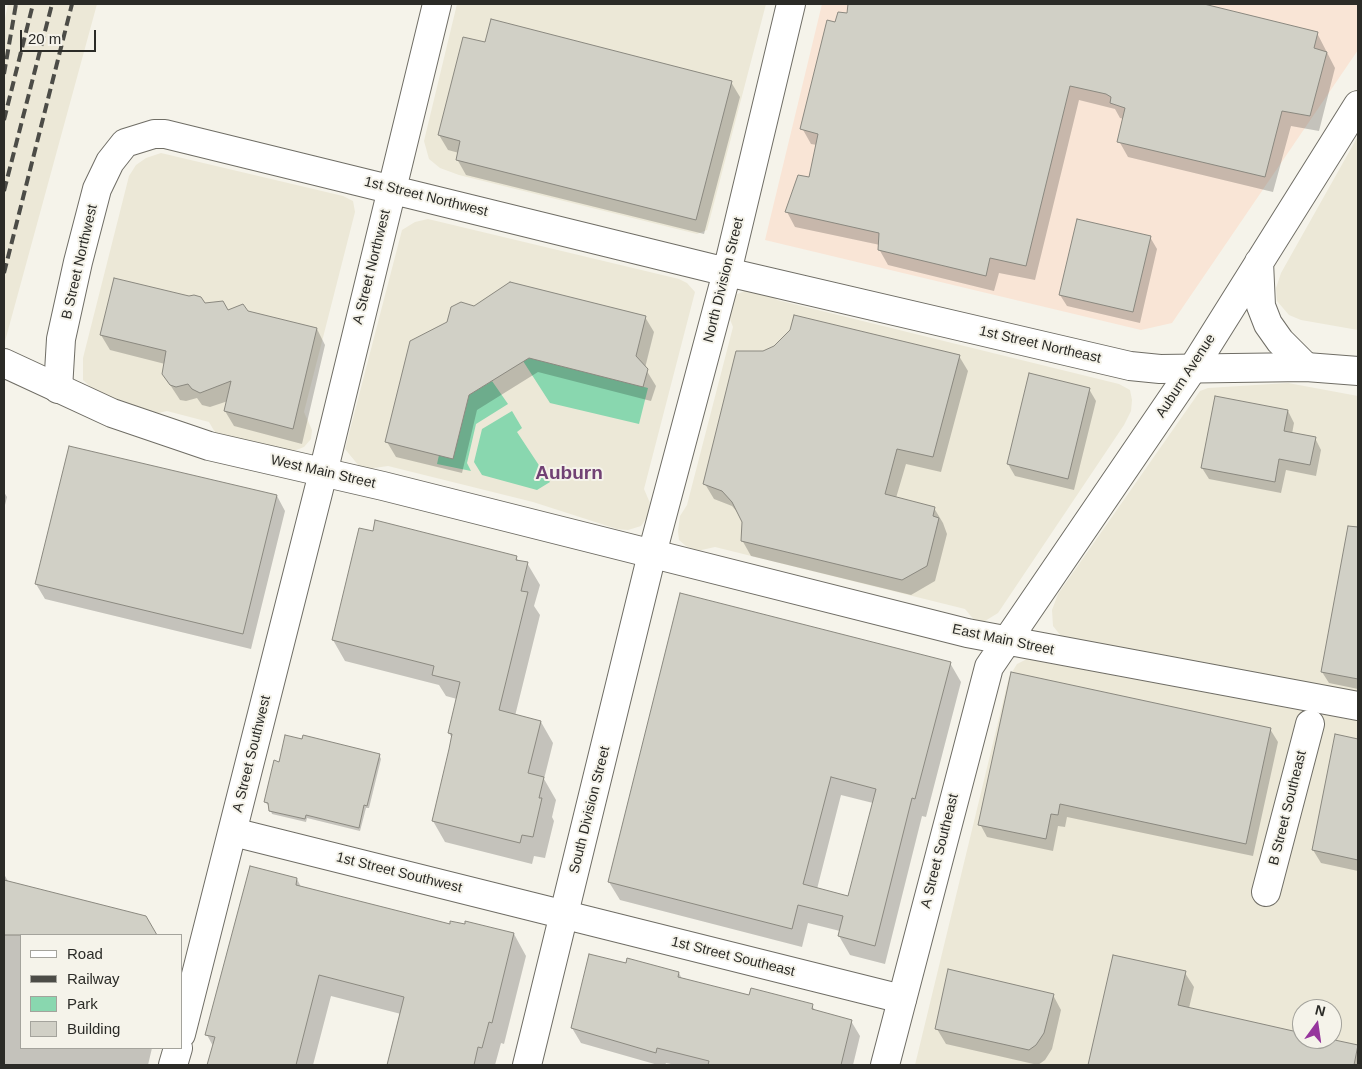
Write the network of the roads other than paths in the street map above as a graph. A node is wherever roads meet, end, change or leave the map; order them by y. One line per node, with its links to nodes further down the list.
1 (437, 4): 5 (street, A Street Northwest)
2 (791, 4): 7 (street, North Division Street)
3 (1358, 105): 6 (street, Auburn Avenue)
4 (125, 143): 5 (street, 1st Street Northwest); 12 (street, B Street Northwest)
5 (391, 188): 7 (street, 1st Street Northwest); 13 (street, A Street Northwest)
6 (1259, 262): 9 (street); 10 (street, Auburn Avenue)
7 (727, 272): 10 (street, 1st Street Northeast); 14 (street, North Division Street)
8 (4, 363): 12 (street, West Main Street)
9 (1306, 367): 10 (street, 1st Street Northeast); 11 (street, 1st Street Northeast)
10 (1193, 368): 15 (street, Auburn Avenue)
11 (1358, 372)
12 (58, 389): 13 (street, West Main Street)
13 (323, 473): 14 (street, West Main Street); 18 (street, A Street Southwest)
14 (652, 554): 15 (street, East Main Street); 20 (street, South Division Street)
15 (1004, 642): 16 (street, East Main Street); 21 (street, A Street Southeast)
16 (1358, 706)
17 (1310, 724): 19 (street, B Street Southeast)
18 (233, 832): 20 (street, 1st Street Southwest); 22 (street, A Street Southwest)
19 (1266, 892)
20 (565, 914): 21 (street, 1st Street Southeast); 25 (street, South Division Street)
21 (902, 999): 26 (street, A Street Southeast)
22 (182, 1030)
23 (178, 1049): 24 (street)
24 (173, 1065)
25 (527, 1065)
26 (885, 1065)

